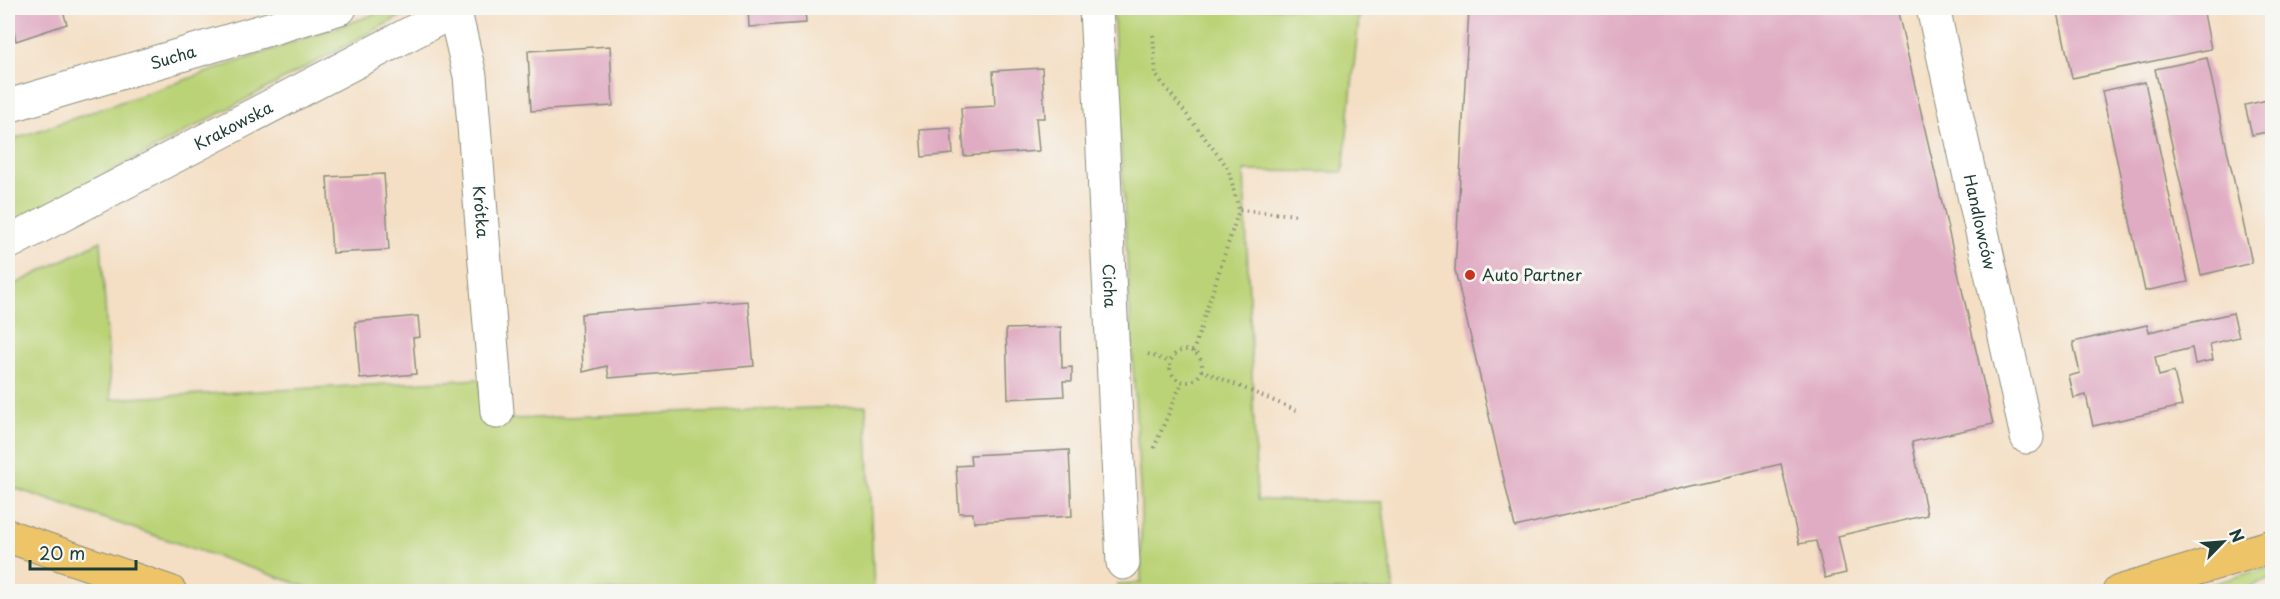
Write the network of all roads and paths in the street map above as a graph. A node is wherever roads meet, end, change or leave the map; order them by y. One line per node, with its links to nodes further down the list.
1 (340, 8): 6 (street, Sucha)
2 (1096, 8): 17 (street, Cicha)
3 (1933, 8): 14 (street, Handlowców)
4 (456, 9): 9 (street, Krakowska); 12 (street, Krótka)
5 (1153, 34): 7 (path)
6 (8, 106)
7 (1239, 210): 8 (path); 10 (path)
8 (1297, 215)
9 (8, 243)
10 (1193, 352): 11 (path); 11 (path)
11 (1201, 370): 13 (path)
12 (497, 412)
13 (1300, 412)
14 (2027, 437)
15 (8, 536): 18 (highway)
16 (2272, 546): 19 (highway)
17 (1123, 562)
18 (170, 591)
19 (2120, 591)

